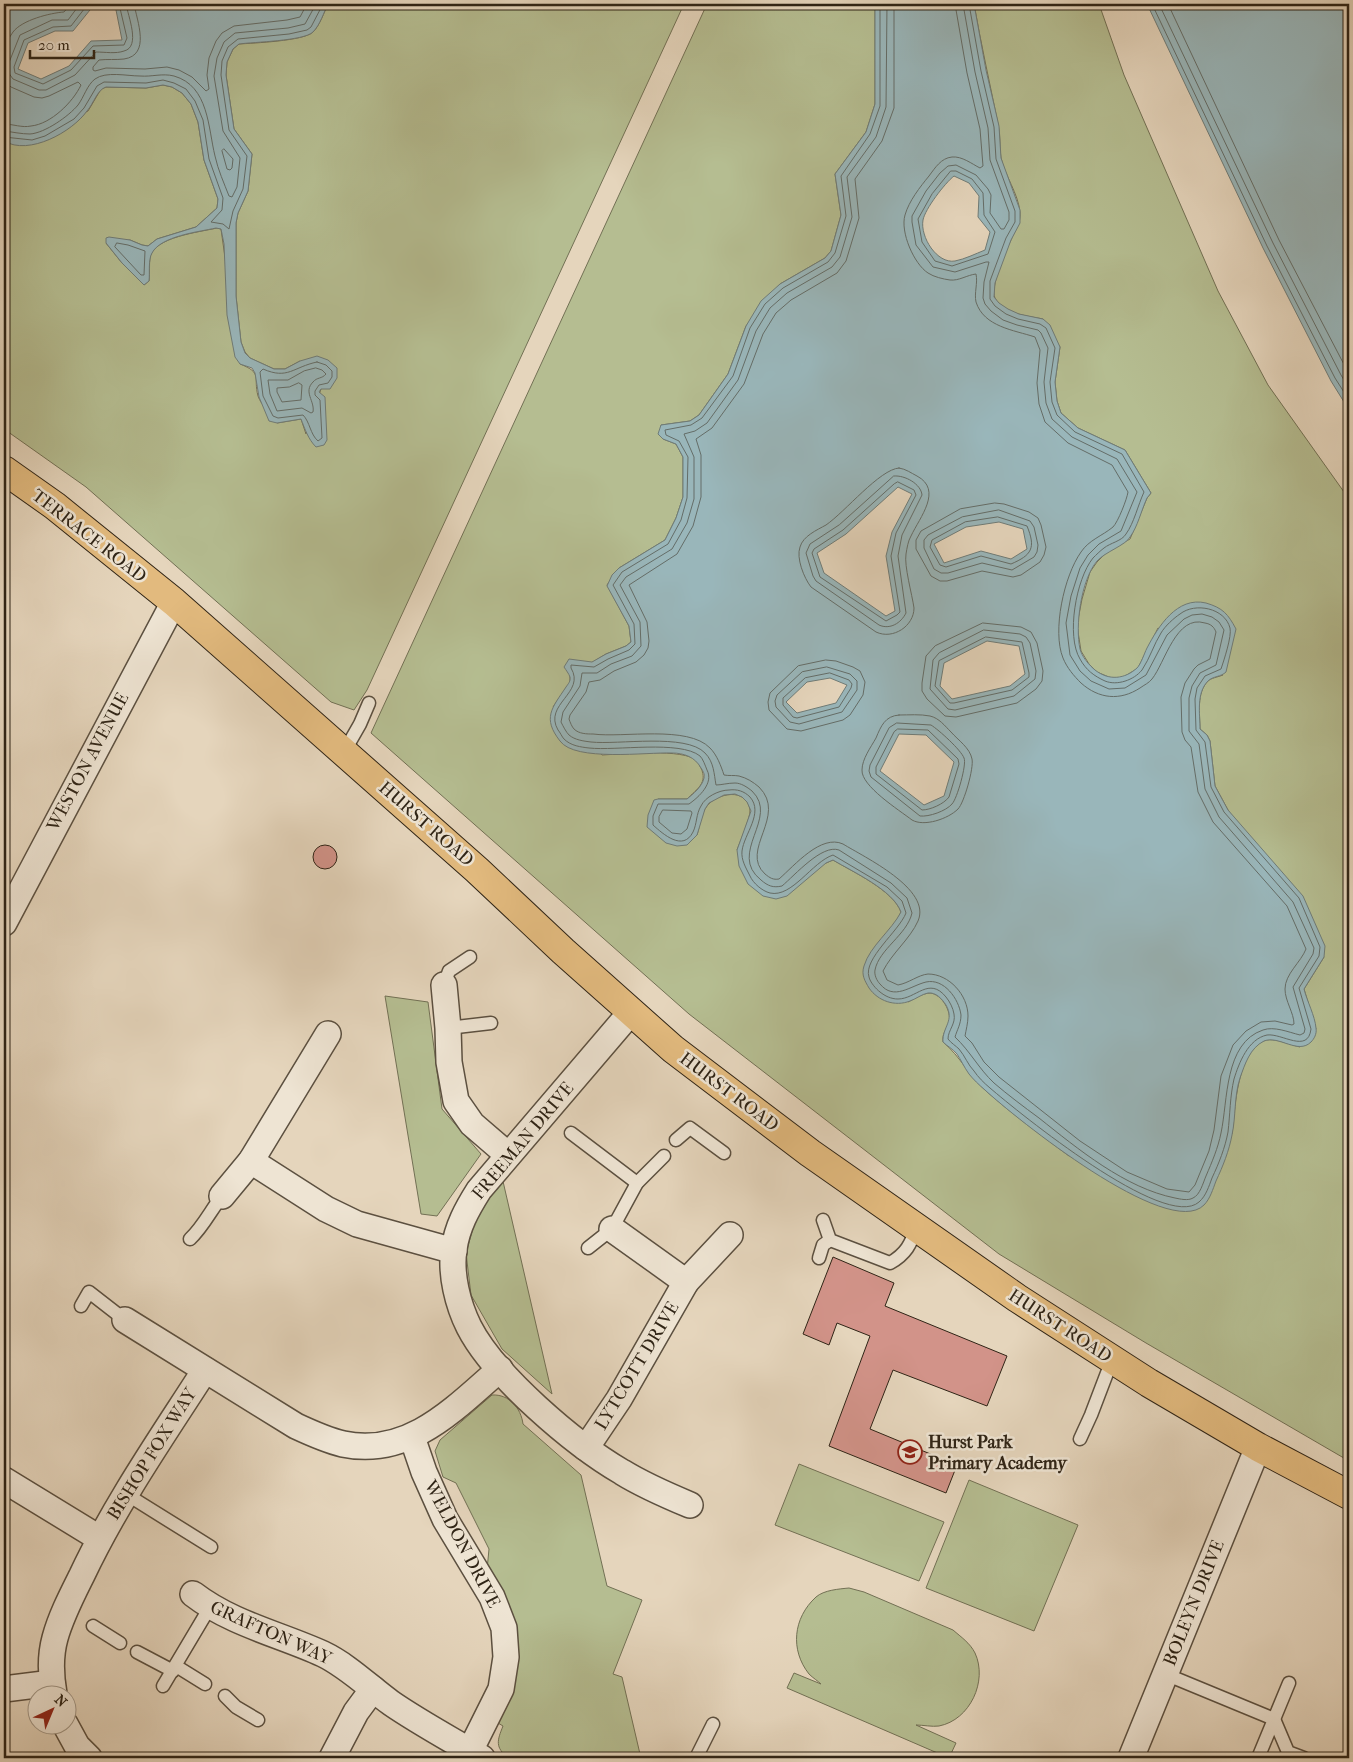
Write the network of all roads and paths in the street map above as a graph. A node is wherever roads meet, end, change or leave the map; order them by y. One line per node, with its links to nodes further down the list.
1 (4, 470): 2 (main road, TERRACE ROAD)
2 (174, 602): 4 (main road, HURST ROAD); 5 (street, WESTON AVENUE)
3 (369, 703): 4 (lane)
4 (344, 752): 8 (main road, HURST ROAD)
5 (4, 923)
6 (470, 957): 7 (lane)
7 (444, 985): 10 (street)
8 (631, 1012): 15 (street, FREEMAN DRIVE); 21 (main road, HURST ROAD)
9 (491, 1023): 10 (lane)
10 (448, 1028): 15 (street)
11 (328, 1034): 17 (street)
12 (571, 1133): 18 (lane)
13 (676, 1140): 14 (lane)
14 (724, 1153)
15 (508, 1155): 27 (street, FREEMAN DRIVE)
16 (664, 1156): 18 (lane)
17 (251, 1161): 19 (street); 27 (street)
18 (637, 1183): 22 (lane)
19 (222, 1196): 24 (lane)
20 (823, 1220): 25 (lane)
21 (916, 1228): 25 (lane); 32 (main road, HURST ROAD)
22 (612, 1229): 26 (lane); 29 (street, LYTCOTT DRIVE)
23 (730, 1235): 29 (street, LYTCOTT DRIVE)
24 (190, 1239)
25 (830, 1240): 28 (lane)
26 (588, 1248)
27 (454, 1251): 33 (street, FREEMAN DRIVE)
28 (819, 1258)
29 (686, 1282): 38 (street, LYTCOTT DRIVE)
30 (81, 1306): 31 (lane)
31 (125, 1320): 34 (street, BISHOP FOX WAY)
32 (1112, 1360): 36 (lane); 37 (main road, HURST ROAD)
33 (500, 1369): 35 (street, BISHOP FOX WAY); 38 (street, FREEMAN DRIVE)
34 (206, 1370): 35 (street, BISHOP FOX WAY); 40 (street, BISHOP FOX WAY)
35 (412, 1437): 63 (street, WELDON DRIVE)
36 (1080, 1439)
37 (1258, 1447): 41 (main road, HURST ROAD); 50 (street, BOLEYN DRIVE)
38 (586, 1448): 42 (street, FREEMAN DRIVE)
39 (4, 1480): 43 (street, BISHOP FOX WAY)
40 (126, 1494): 43 (street, BISHOP FOX WAY); 44 (lane)
41 (1349, 1495)
42 (690, 1505)
43 (99, 1538): 52 (street, BISHOP FOX WAY)
44 (211, 1547)
45 (202, 1601): 49 (lane); 57 (street, GRAFTON WAY)
46 (93, 1626): 47 (lane)
47 (120, 1642)
48 (137, 1652): 49 (lane)
49 (174, 1669): 53 (lane); 54 (lane)
50 (1165, 1674): 59 (lane); 67 (street, BOLEYN DRIVE)
51 (1289, 1683): 59 (lane)
52 (53, 1684)
53 (205, 1684)
54 (163, 1686)
55 (4, 1688): 56 (street, BISHOP FOX WAY)
56 (28, 1688)
57 (373, 1690): 63 (street, GRAFTON WAY); 65 (street)
58 (225, 1696): 60 (lane)
59 (1274, 1719): 68 (lane); 69 (lane)
60 (258, 1720)
61 (713, 1724): 66 (lane)
62 (70, 1734): 64 (street)
63 (476, 1755)
64 (89, 1758)
65 (332, 1758)
66 (696, 1758)
67 (1131, 1758)
68 (1258, 1758)
69 (1304, 1758)

